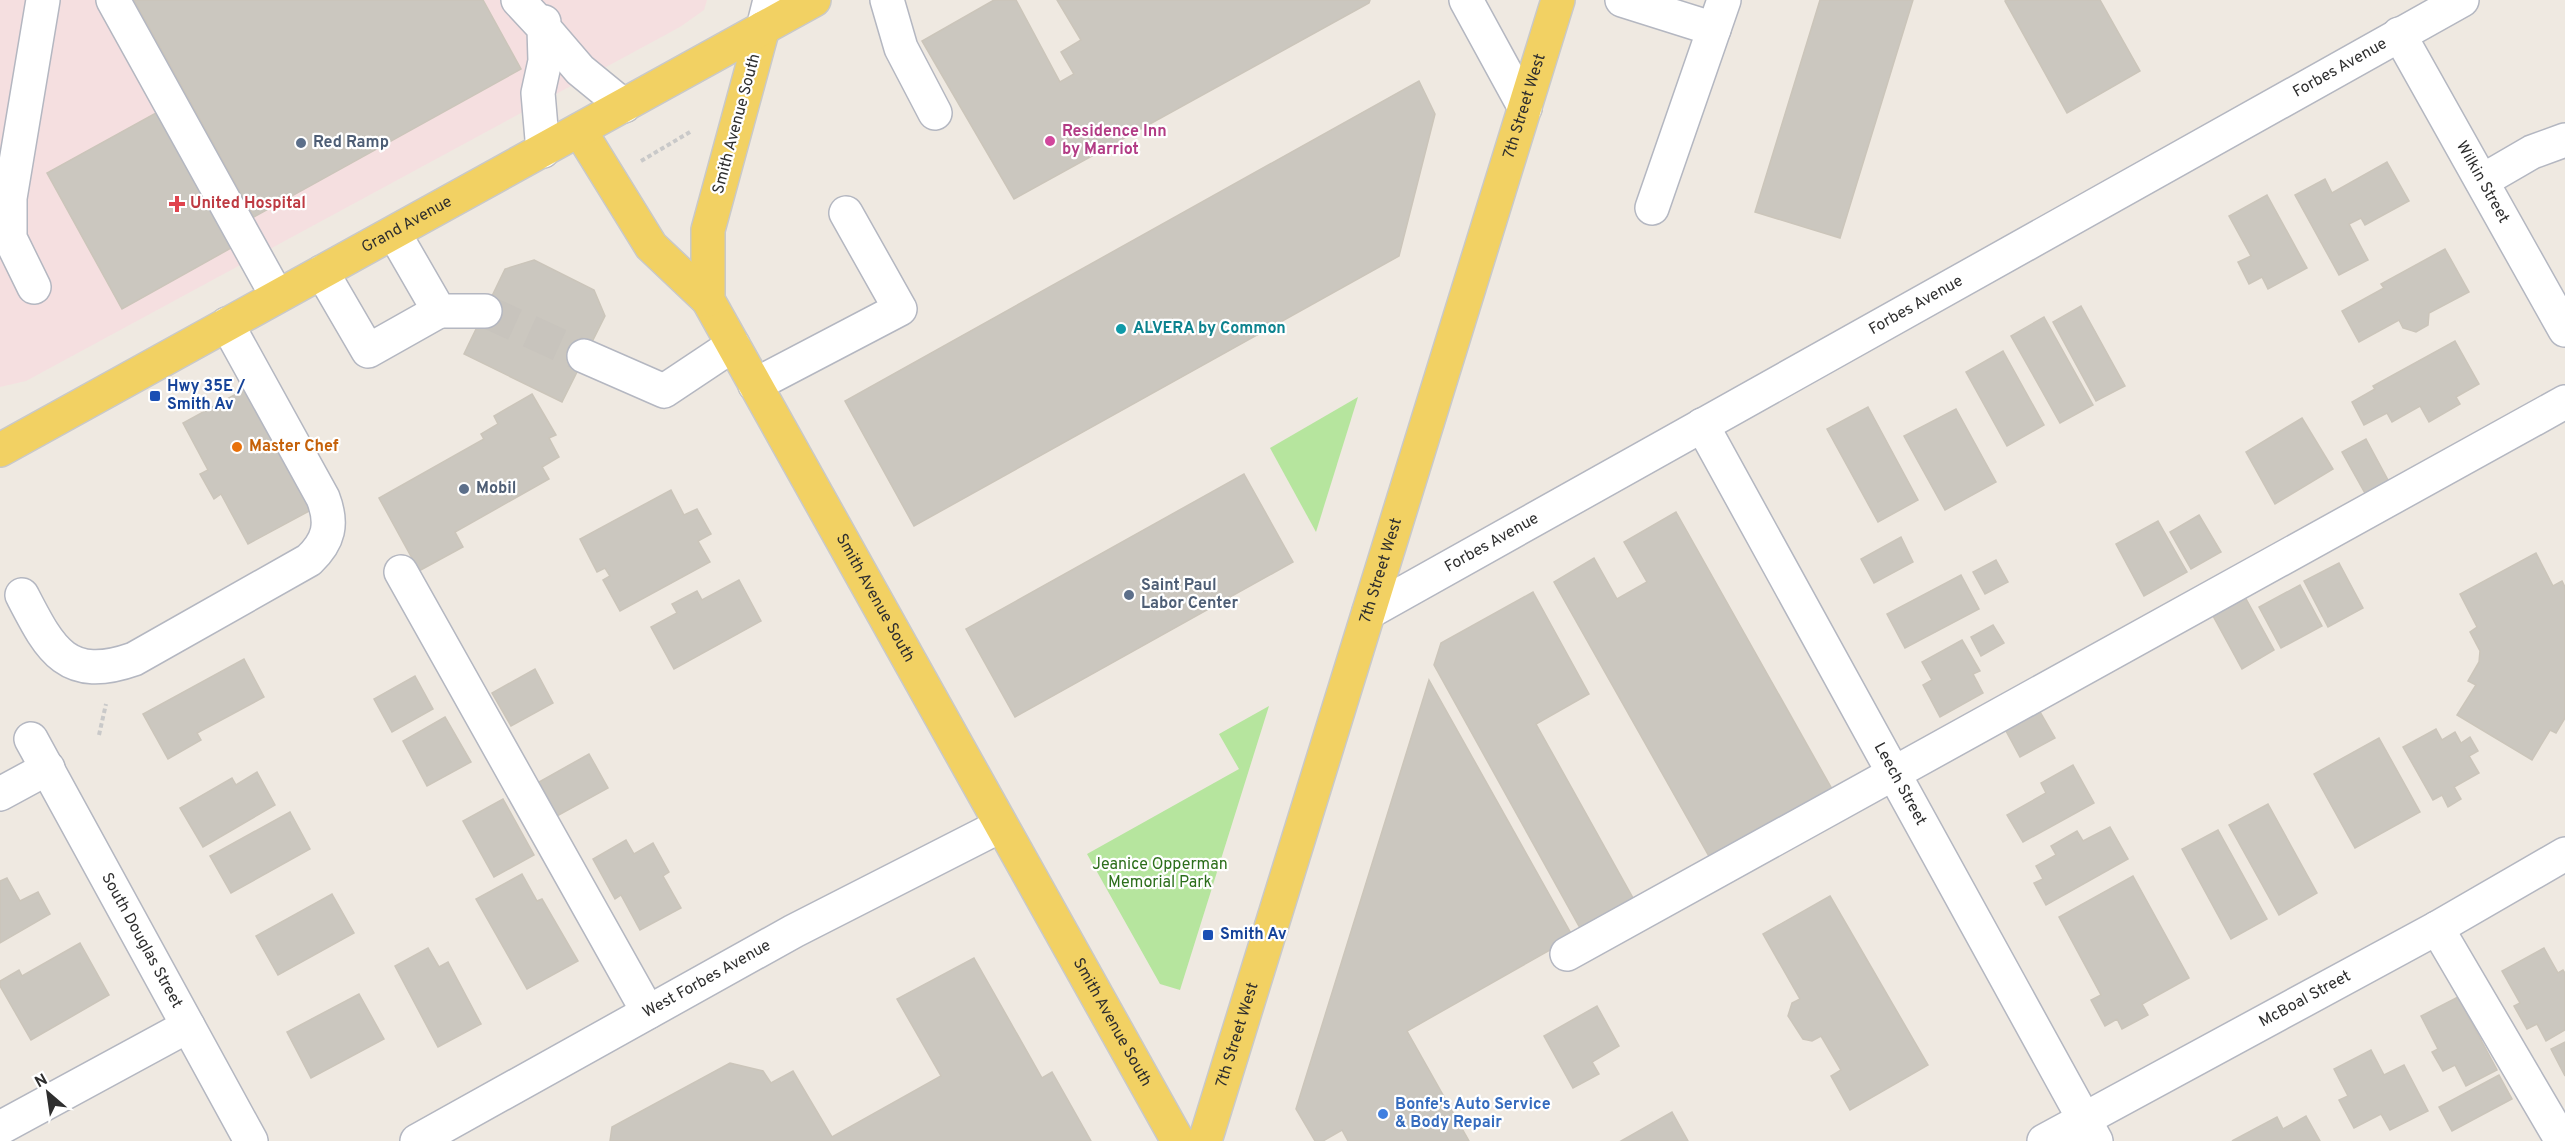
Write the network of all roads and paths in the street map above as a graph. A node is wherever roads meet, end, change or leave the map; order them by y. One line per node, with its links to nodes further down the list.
1 (43, 0): 27 (street)
2 (113, 0): 28 (street)
3 (518, 0): 10 (street)
4 (814, 0): 11 (main road, Grand Avenue)
5 (887, 0): 16 (street)
6 (1466, 0): 15 (street)
7 (1558, 0): 15 (main road, 7th Street West)
8 (1622, 0): 12 (street)
9 (2462, 0): 13 (street, Forbes Avenue)
10 (546, 14): 14 (street); 20 (street)
11 (766, 14): 14 (main road, Grand Avenue); 29 (main road, Smith Avenue South)
12 (1719, 15): 23 (street)
13 (2399, 34): 22 (street, Wilkin Street); 38 (street, Forbes Avenue)
14 (624, 106): 17 (main road, Grand Avenue)
15 (1525, 108): 42 (main road, 7th Street West)
16 (936, 113)
17 (580, 131): 20 (main road, Grand Avenue); 29 (main road)
18 (690, 132): 21 (path)
19 (2565, 140): 22 (street)
20 (543, 151): 25 (main road, Grand Avenue)
21 (633, 166)
22 (2482, 181): 33 (street, Wilkin Street)
23 (1652, 208)
24 (846, 213): 36 (street)
25 (394, 232): 26 (main road, Grand Avenue); 30 (street)
26 (322, 272): 28 (main road, Grand Avenue); 30 (street)
27 (34, 286)
28 (277, 296): 32 (main road, Grand Avenue)
29 (708, 300): 34 (main road, Smith Avenue South)
30 (439, 311): 31 (street)
31 (485, 311)
32 (227, 324): 39 (main road, Grand Avenue); 41 (street)
33 (2565, 330)
34 (733, 345): 35 (street); 36 (main road, Smith Avenue South)
35 (584, 356)
36 (755, 386): 47 (main road, Smith Avenue South)
37 (2565, 402): 45 (street)
38 (1702, 425): 42 (street, Forbes Avenue); 45 (street, Leech Street)
39 (6, 441)
40 (401, 572): 51 (street)
41 (22, 595)
42 (1369, 612): 58 (main road, 7th Street West)
43 (31, 739): 44 (street, South Douglas Street)
44 (48, 768): 46 (street); 52 (street, South Douglas Street)
45 (1894, 771): 50 (street); 54 (street, Leech Street)
46 (0, 794)
47 (1000, 826): 51 (street, West Forbes Avenue); 57 (main road, Smith Avenue South)
48 (2565, 854): 49 (street, McBoal Street)
49 (2437, 928): 54 (street, McBoal Street); 60 (street)
50 (1567, 954)
51 (648, 1012): 56 (street, West Forbes Avenue)
52 (188, 1026): 53 (street); 55 (street, South Douglas Street)
53 (0, 1128)
54 (2090, 1130): 59 (street, McBoal Street)
55 (251, 1141)
56 (417, 1141)
57 (1178, 1141)
58 (1205, 1141)
59 (2044, 1141)
60 (2562, 1141)

